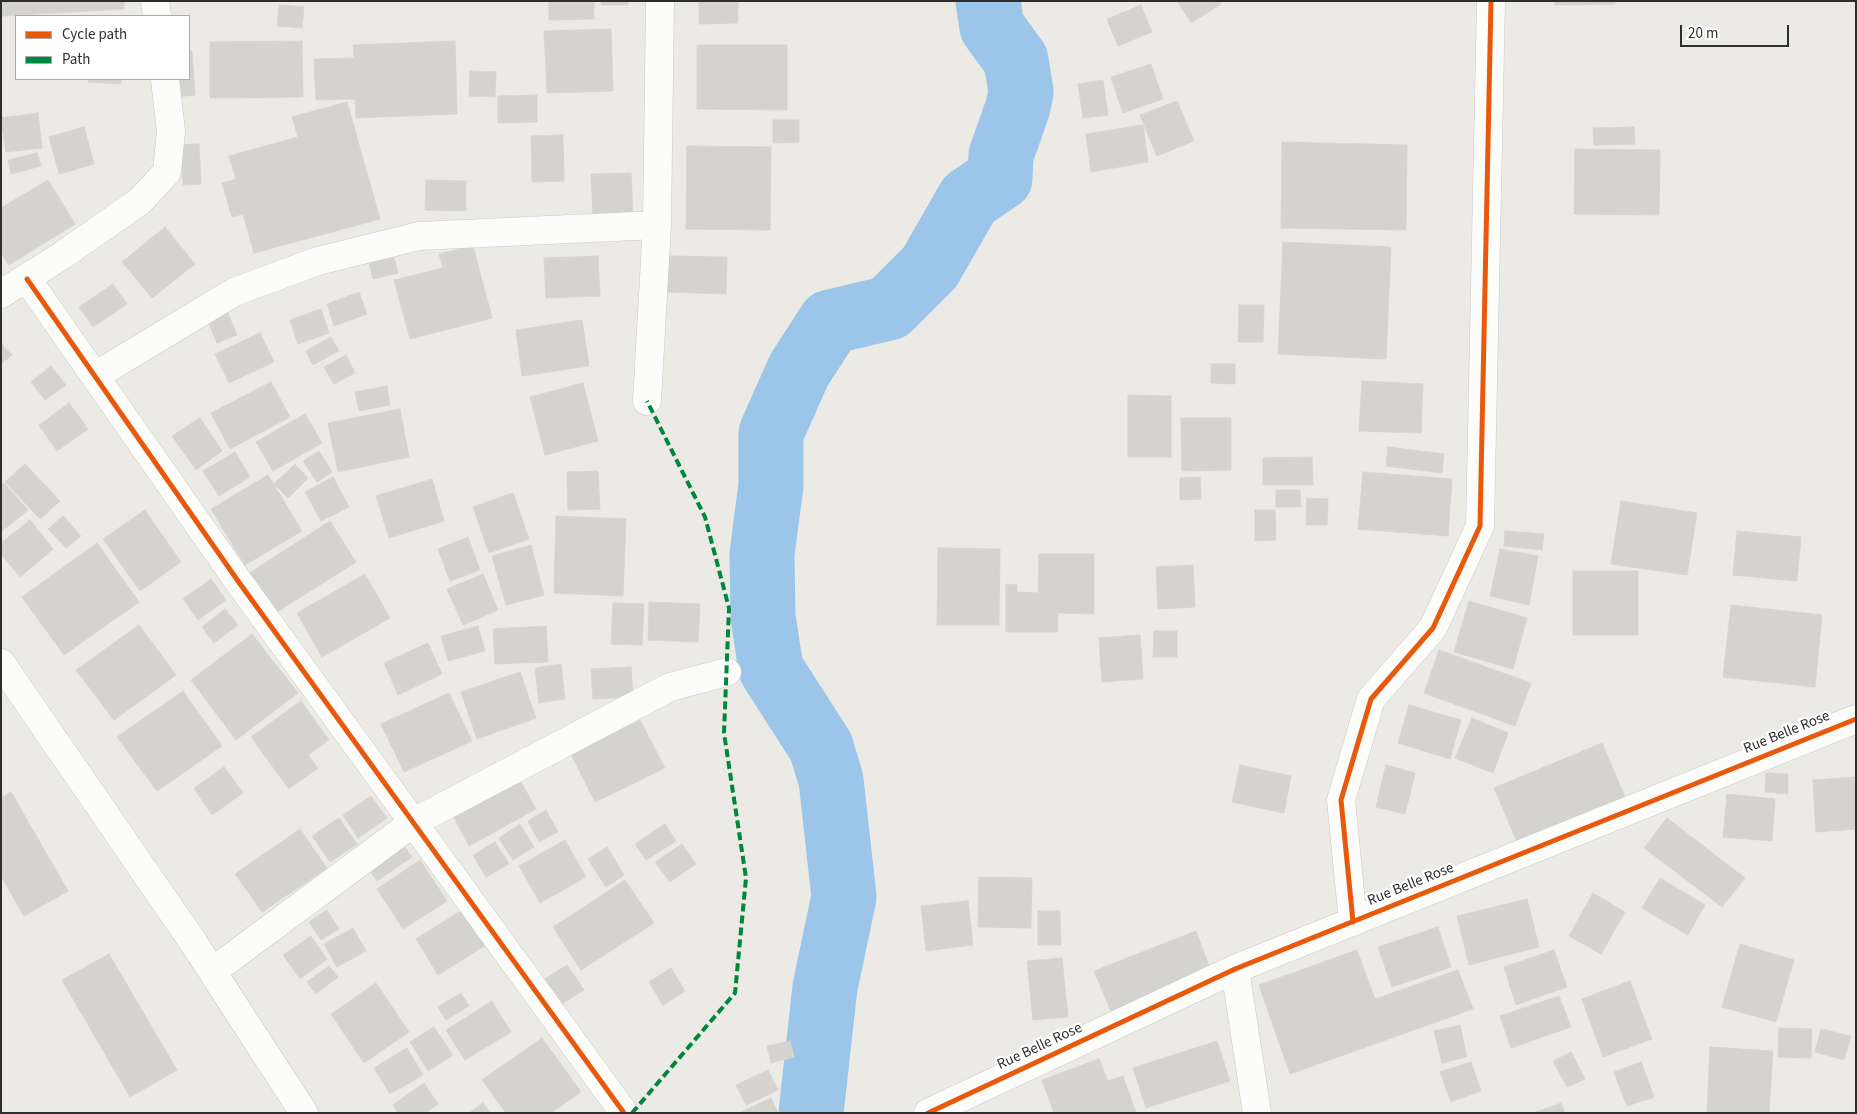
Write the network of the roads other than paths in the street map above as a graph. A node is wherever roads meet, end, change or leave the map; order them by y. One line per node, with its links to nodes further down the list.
1 (155, 1): 4 (street)
2 (660, 1): 6 (street)
3 (1491, 1): 15 (street)
4 (157, 15)
5 (165, 80): 7 (street)
6 (657, 225): 9 (street); 10 (street)
7 (26, 279): 8 (street); 9 (street)
8 (1, 294)
9 (95, 376): 14 (street)
10 (646, 401)
11 (1, 663): 17 (street)
12 (727, 672): 14 (street)
13 (1856, 719): 15 (street, Rue Belle Rose)
14 (414, 822): 17 (street); 19 (street)
15 (1353, 922): 16 (street, Rue Belle Rose)
16 (1235, 969): 20 (street, Rue Belle Rose); 21 (street)
17 (213, 971): 18 (street)
18 (304, 1113)
19 (624, 1113)
20 (928, 1113)
21 (1257, 1113)

